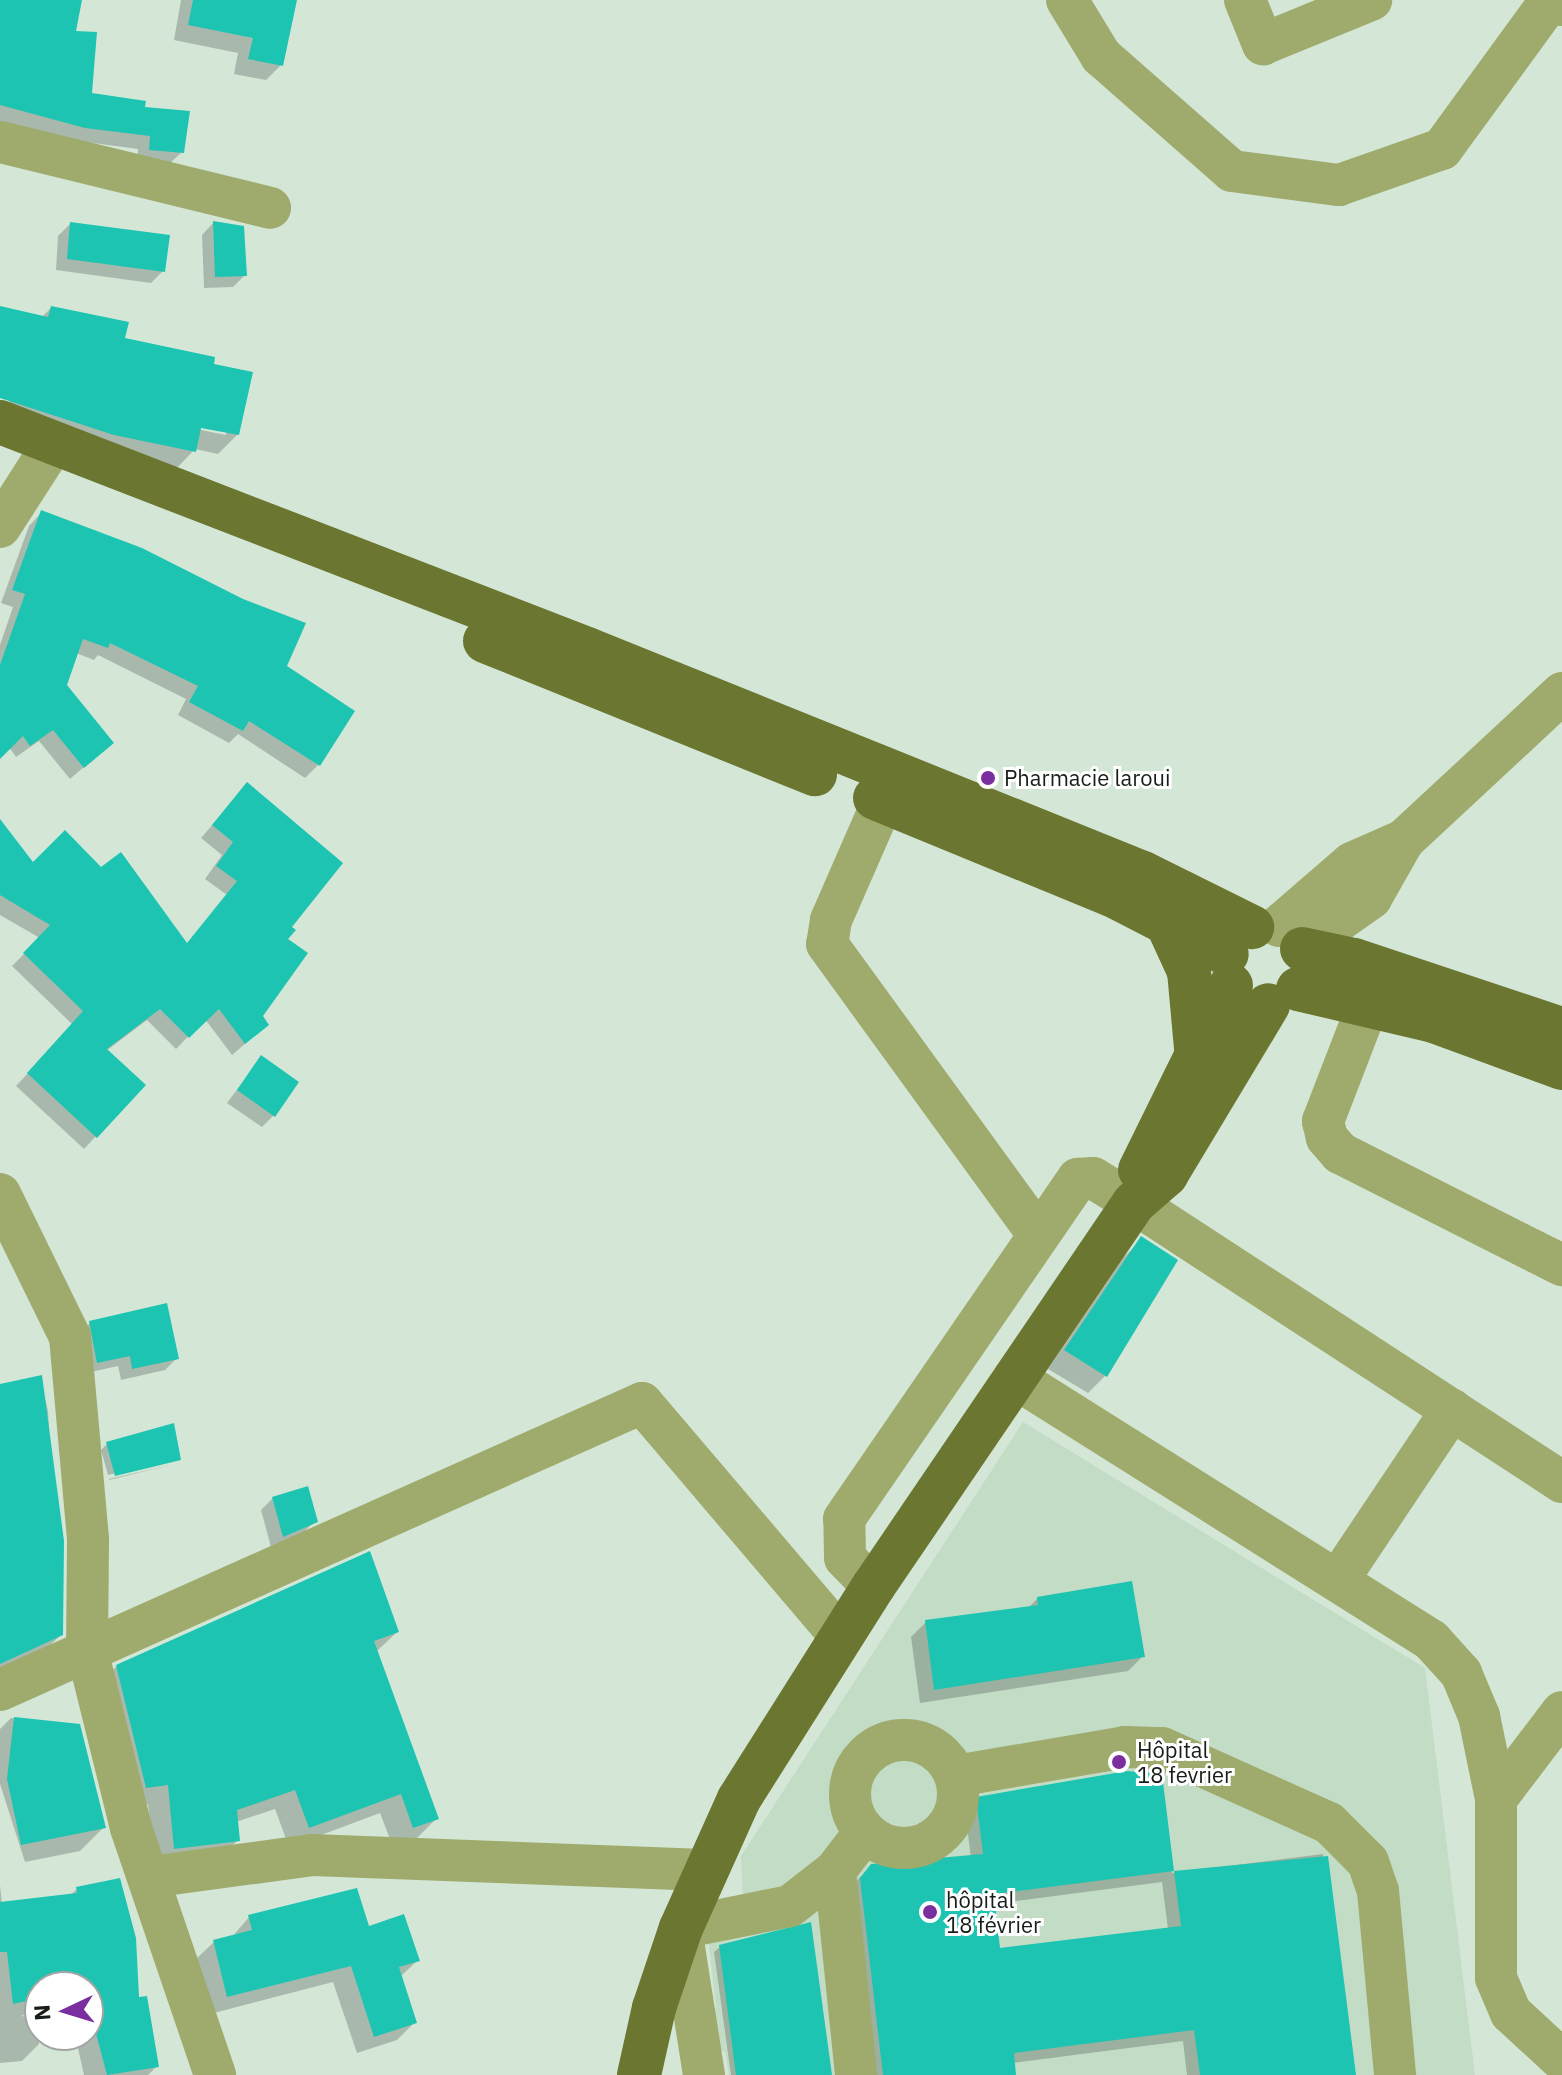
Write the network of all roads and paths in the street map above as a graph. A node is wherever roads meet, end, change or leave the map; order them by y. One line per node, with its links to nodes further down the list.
1 (1067, 0): 4 (street)
2 (1245, 0): 3 (street)
3 (1371, 0)
4 (1562, 5)
5 (0, 142): 6 (street)
6 (270, 208)
7 (0, 422): 9 (main road)
8 (0, 447): 9 (main road)
9 (48, 453): 10 (street); 12 (main road); 14 (main road)
10 (0, 527)
11 (1562, 693): 14 (street)
12 (883, 801): 13 (main road); 21 (street)
13 (1166, 921): 14 (main road); 17 (main road)
14 (1270, 960): 15 (main road); 16 (main road); 17 (main road); 20 (main road)
15 (1369, 1002): 18 (main road); 22 (street)
16 (1562, 1029)
17 (1195, 1054): 20 (main road)
18 (1562, 1068)
19 (0, 1194): 29 (street)
20 (1134, 1203): 21 (street); 23 (main road); 24 (street)
21 (1037, 1233): 27 (street)
22 (1562, 1265)
23 (1015, 1378): 26 (street); 27 (main road)
24 (1452, 1410): 25 (street); 26 (street)
25 (1562, 1482)
26 (1338, 1580): 33 (street)
27 (873, 1587): 28 (main road)
28 (841, 1637): 29 (street); 35 (main road)
29 (87, 1650): 30 (street); 37 (street)
30 (0, 1690)
31 (1562, 1712): 33 (street)
32 (956, 1776): 34 (street); 34 (street); 44 (street)
33 (1496, 1799): 39 (street)
34 (865, 1832): 36 (street)
35 (704, 1870): 37 (street); 38 (main road)
36 (835, 1871): 38 (street); 43 (street)
37 (150, 1877): 40 (street)
38 (681, 1928): 41 (main road); 42 (street)
39 (1562, 2060)
40 (215, 2075)
41 (639, 2075)
42 (704, 2075)
43 (856, 2075)
44 (1395, 2075)

